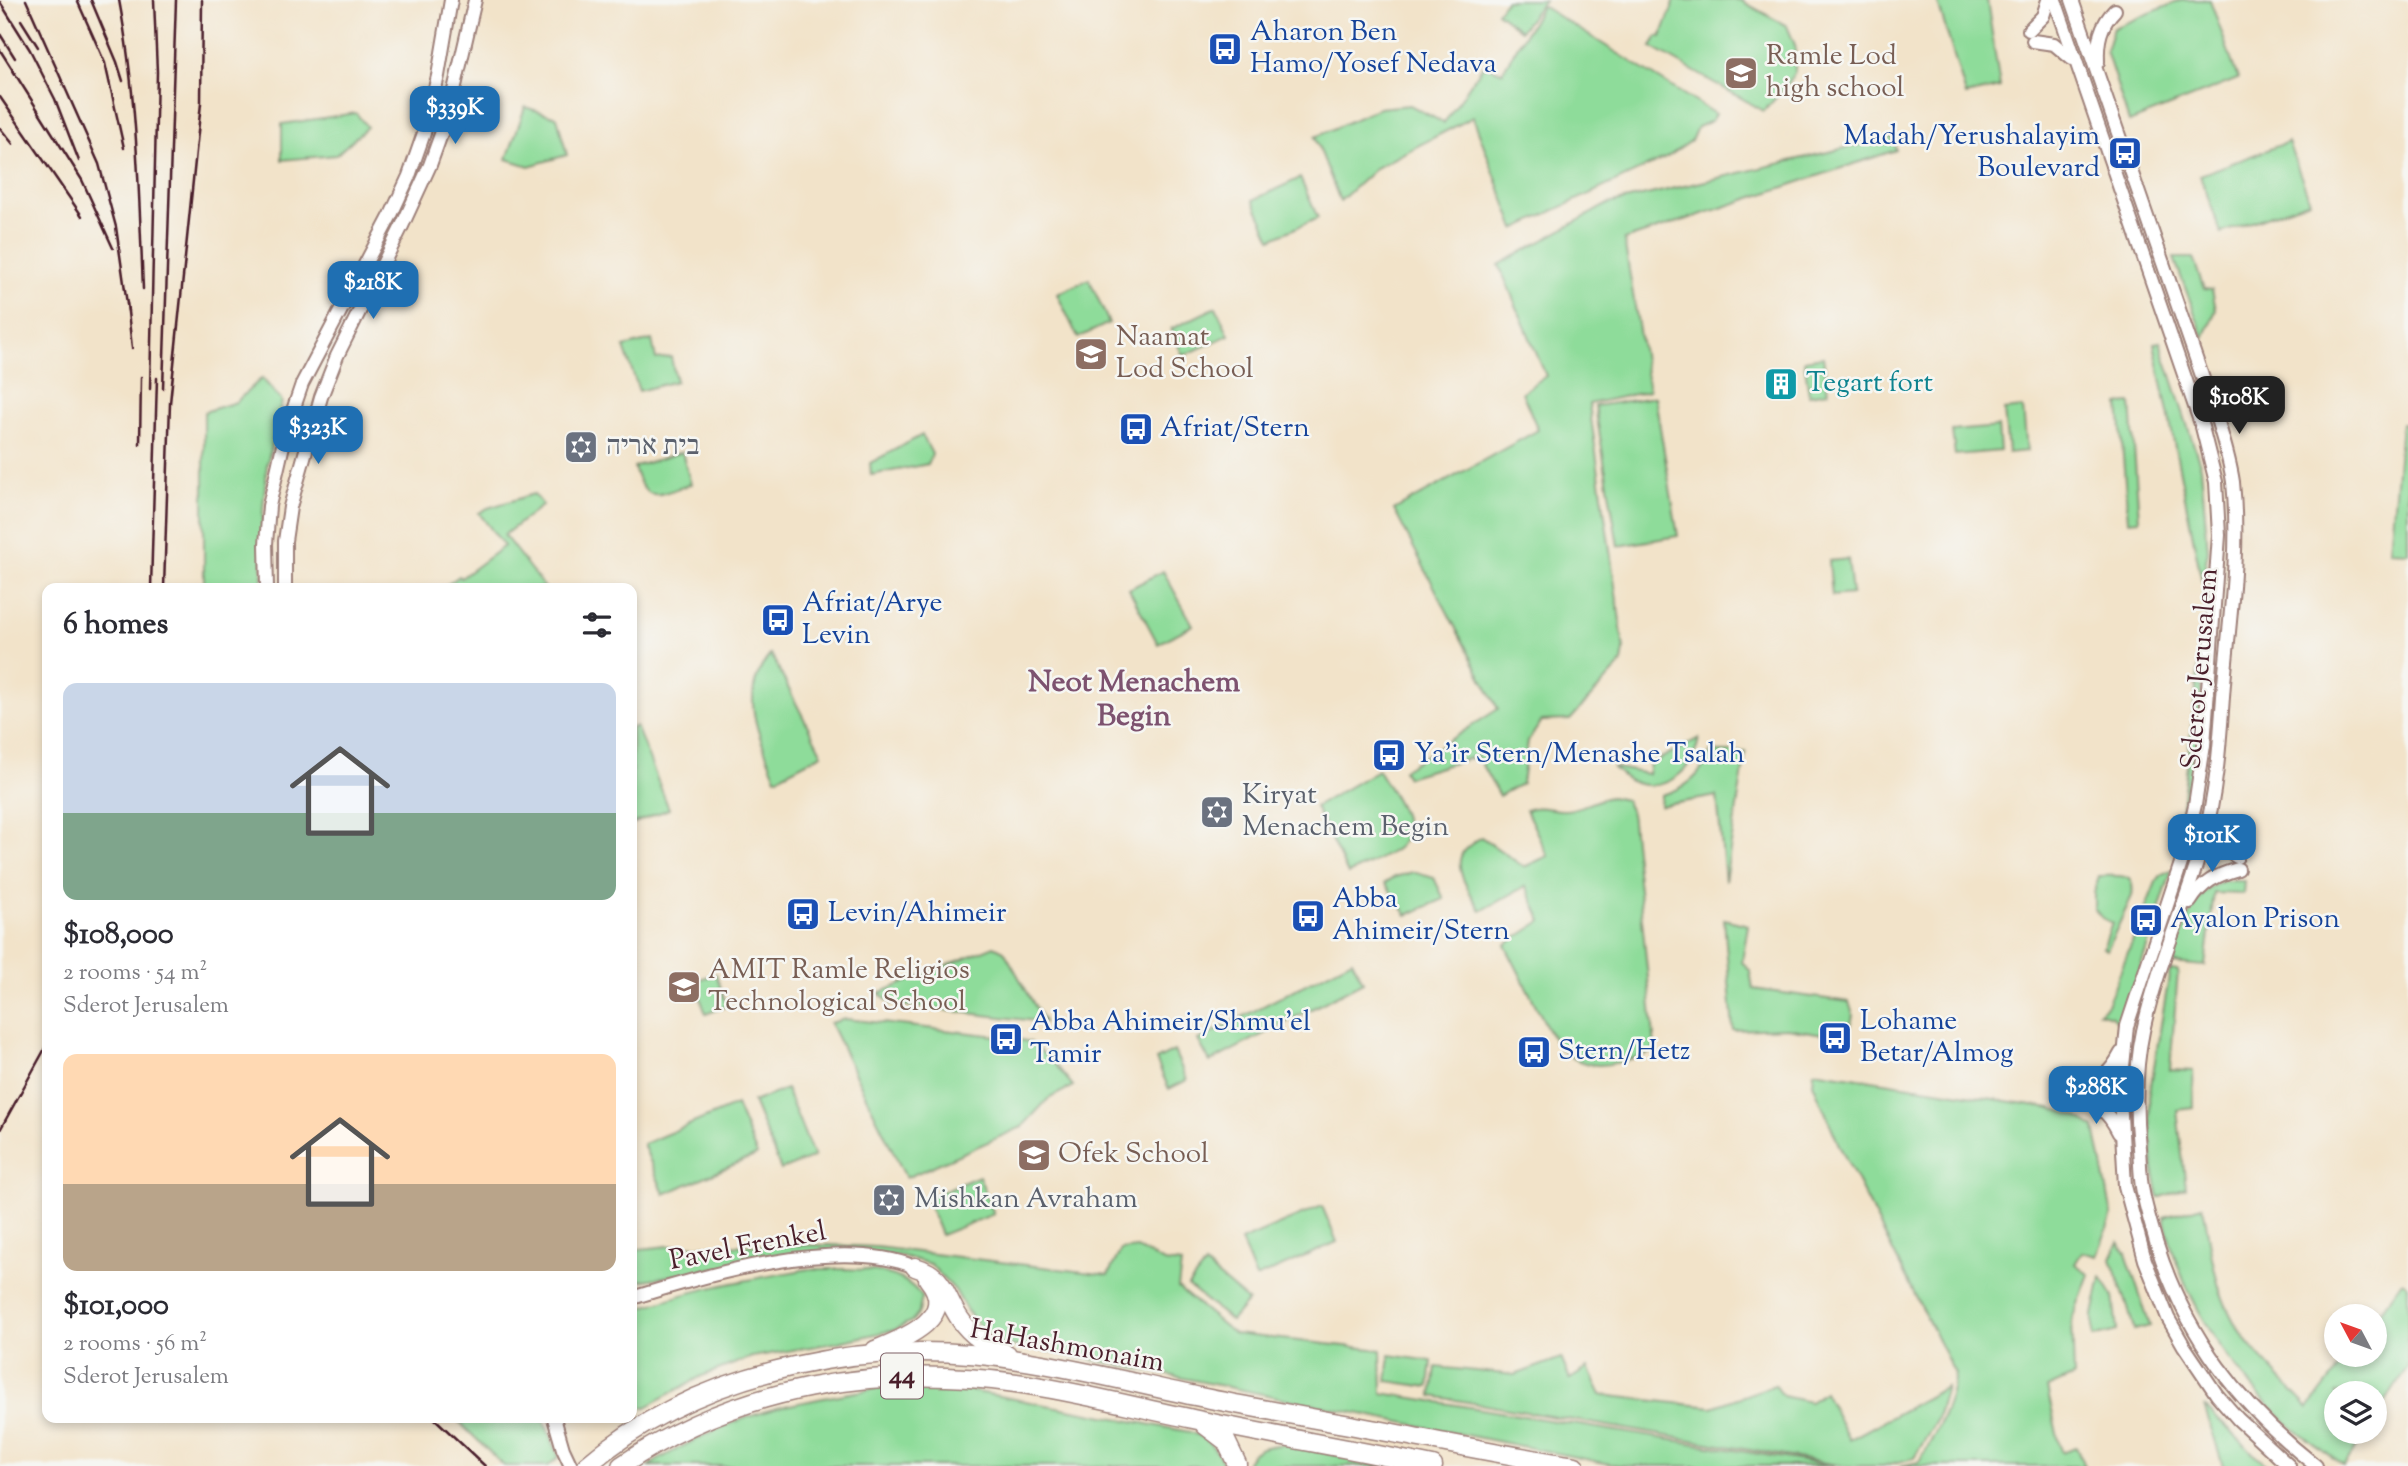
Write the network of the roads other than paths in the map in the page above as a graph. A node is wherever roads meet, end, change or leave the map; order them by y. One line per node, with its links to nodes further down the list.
1 (452, 0): 9 (main road)
2 (475, 0): 10 (main road)
3 (2048, 0): 7 (main road)
4 (2055, 0): 7 (main road, Sderot Jerusalem)
5 (2073, 0): 8 (main road, Sderot Jerusalem)
6 (2115, 10): 8 (main road)
7 (2076, 64): 13 (main road, Sderot Jerusalem)
8 (2098, 73): 11 (main road, Sderot Jerusalem)
9 (267, 583)
10 (285, 583)
11 (2209, 818): 12 (main road, Sderot Jerusalem); 12 (main road)
12 (2179, 920): 31 (main road, Sderot Jerusalem)
13 (2124, 1046): 14 (main road); 16 (main road, Sderot Jerusalem)
14 (2077, 1081)
15 (2073, 1095): 16 (main road)
16 (2123, 1154): 30 (main road, Sderot Jerusalem)
17 (915, 1267): 18 (main road, Pavel Frenkel); 19 (highway); 20 (highway)
18 (637, 1297)
19 (858, 1357): 20 (highway, HaHashmonaim / 44); 26 (highway, HaHashmonaim / 44)
20 (1023, 1360): 29 (highway, HaHashmonaim / 44)
21 (1197, 1420): 23 (highway, HaHashmonaim / 44); 24 (highway); 27 (highway, HaHashmonaim / 44)
22 (555, 1423): 25 (main road)
23 (1265, 1433): 24 (highway); 28 (highway, 44)
24 (1237, 1465)
25 (571, 1466)
26 (586, 1466)
27 (621, 1466)
28 (1433, 1466)
29 (1575, 1466)
30 (2289, 1466)
31 (2316, 1466)

